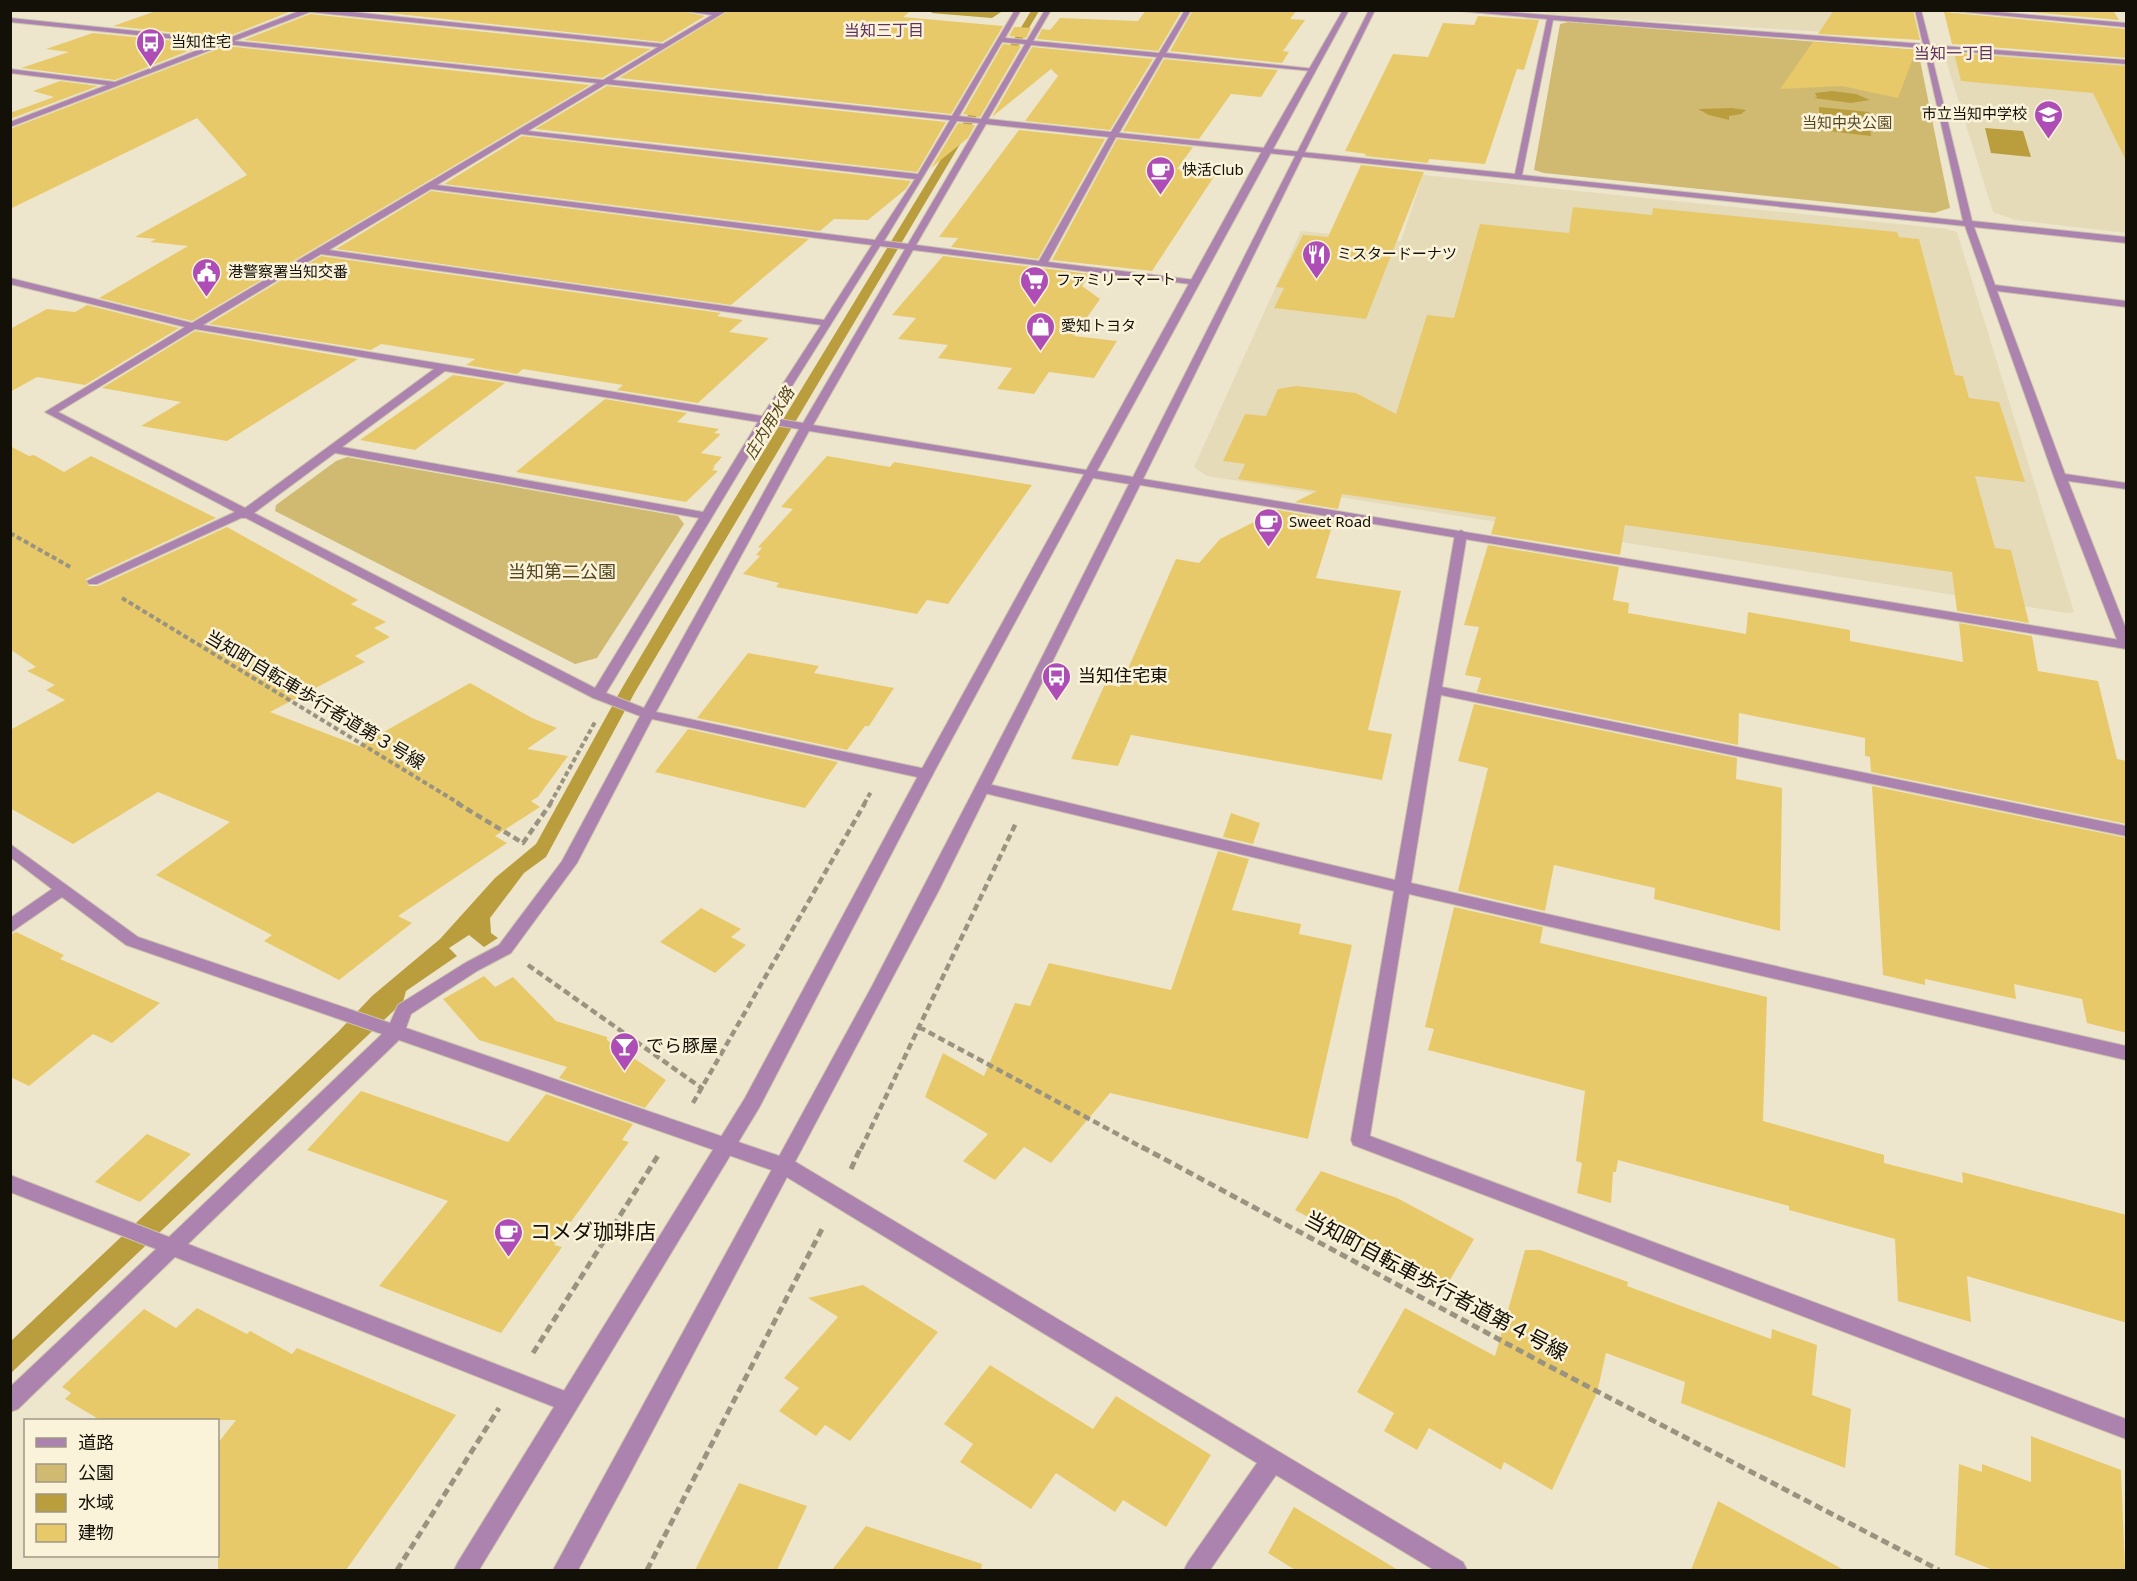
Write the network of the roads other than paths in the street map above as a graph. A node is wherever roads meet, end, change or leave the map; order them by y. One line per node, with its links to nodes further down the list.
1 (310, 10): 17 (street); 20 (street)
2 (681, 10): 11 (street)
3 (1018, 10): 16 (street)
4 (1048, 10): 18 (street)
5 (1188, 10): 21 (street)
6 (1346, 10): 23 (street)
7 (1372, 10): 33 (street)
8 (1451, 10): 13 (street)
9 (1918, 10): 19 (street)
10 (1946, 10): 15 (street)
11 (722, 12): 20 (street)
12 (27, 15): 14 (street)
13 (1550, 18): 19 (street); 35 (street)
14 (13, 21): 17 (street)
15 (2127, 25)
16 (1005, 40): 18 (street); 27 (street)
17 (226, 42): 25 (street); 26 (street)
18 (1024, 42): 21 (street); 28 (street)
19 (1927, 45): 22 (street); 37 (street)
20 (665, 46): 25 (street)
21 (1160, 55): 23 (street); 31 (street)
22 (2127, 62)
23 (1312, 69): 32 (street)
24 (10, 71): 26 (street)
25 (603, 83): 27 (street); 30 (street)
26 (118, 84): 29 (street)
27 (957, 121): 28 (street); 34 (street)
28 (979, 123): 31 (street); 40 (street)
29 (10, 125)
30 (520, 132): 34 (street); 36 (street)
31 (1113, 136): 32 (street); 42 (street)
32 (1266, 151): 33 (street); 44 (street)
33 (1297, 154): 35 (street); 55 (street)
34 (920, 177): 39 (street)
35 (1518, 177): 37 (street)
36 (428, 186): 39 (street); 41 (street)
37 (1968, 222): 38 (street); 45 (street)
38 (2127, 240)
39 (882, 244): 40 (street); 47 (street)
40 (906, 247): 42 (street); 51 (street)
41 (318, 251): 47 (street); 48 (street)
42 (1042, 264): 44 (street)
43 (10, 281): 48 (street)
44 (1195, 283): 53 (street)
45 (1991, 287): 46 (street); 54 (street)
46 (2127, 304)
47 (826, 323): 50 (street)
48 (192, 326): 49 (street); 57 (street)
49 (444, 367): 50 (street); 52 (street)
50 (771, 421): 51 (street); 58 (street)
51 (801, 426): 53 (street); 64 (street)
52 (334, 448): 57 (street); 58 (street)
53 (1092, 474): 55 (street); 65 (street)
54 (2060, 477): 56 (street); 61 (street)
55 (1135, 480): 59 (street); 66 (street)
56 (2127, 486)
57 (243, 514): 60 (street); 63 (street)
58 (706, 516): 63 (street)
59 (1461, 534): 61 (street); 62 (street)
60 (93, 581)
61 (2127, 645)
62 (1435, 690): 67 (street); 69 (street)
63 (603, 697): 64 (street)
64 (648, 714): 65 (street); 72 (street)
65 (926, 774): 74 (street)
66 (984, 788): 69 (street); 75 (street)
67 (2127, 831)
68 (10, 849): 70 (street)
69 (1402, 888): 73 (street); 80 (street)
70 (62, 889): 71 (street); 72 (street)
71 (10, 927)
72 (389, 1030): 74 (street); 77 (street)
73 (2127, 1053)
74 (726, 1146): 75 (street); 79 (street)
75 (787, 1167): 81 (street); 83 (street)
76 (10, 1184): 77 (street)
77 (166, 1244): 78 (street); 79 (street)
78 (10, 1402)
79 (567, 1402): 82 (street)
80 (2127, 1428)
81 (1272, 1461): 84 (street); 85 (street)
82 (466, 1570)
83 (565, 1570)
84 (1196, 1570)
85 (1455, 1570)

